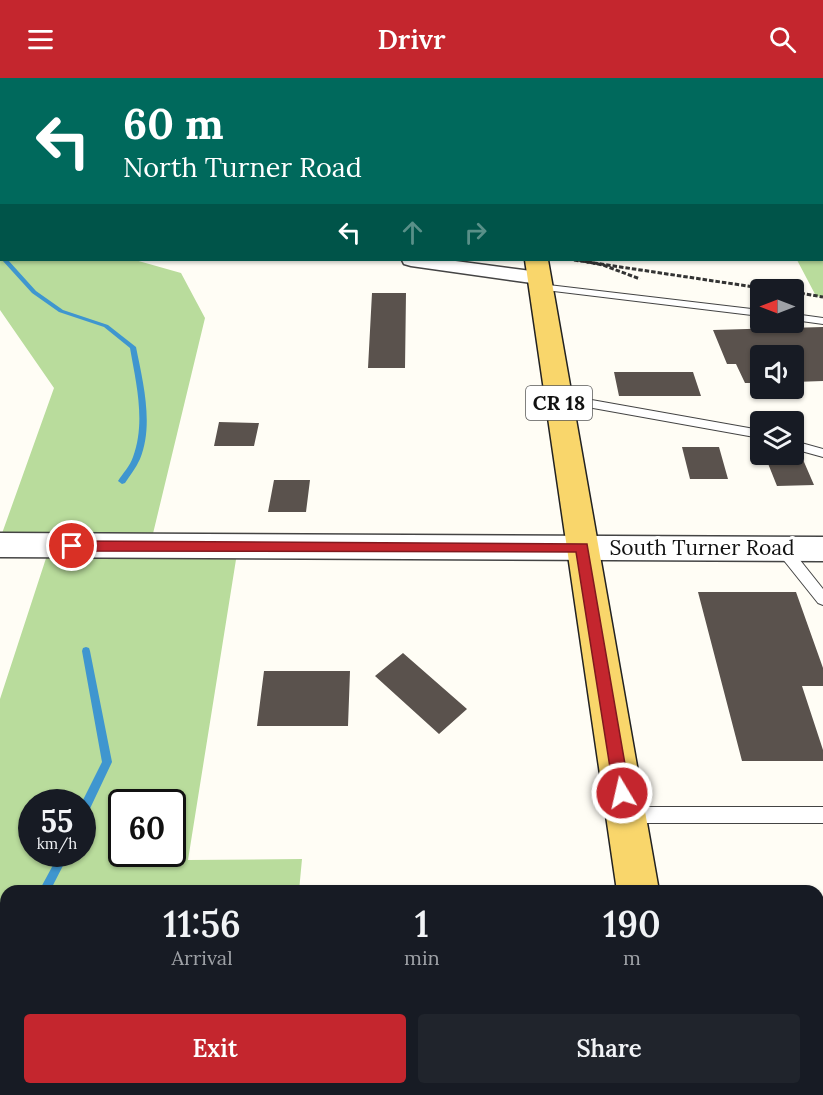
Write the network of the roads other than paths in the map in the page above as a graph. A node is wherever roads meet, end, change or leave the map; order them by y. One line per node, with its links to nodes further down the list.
1 (419, 261): 2 (street)
2 (538, 275): 3 (lane); 6 (main road, CR 18)
3 (750, 311)
4 (804, 318): 5 (lane)
5 (823, 321)
6 (558, 398): 7 (lane); 11 (main road, CR 18)
7 (750, 433)
8 (804, 449): 9 (lane)
9 (822, 455)
10 (0, 545): 11 (street, South Turner Road)
11 (582, 547): 12 (street, South Turner Road); 15 (main road, CR 18)
12 (783, 549): 13 (street, South Turner Road); 14 (lane)
13 (823, 549)
14 (823, 599)
15 (626, 815): 16 (lane); 17 (main road, CR 18)
16 (823, 815)
17 (637, 885)

